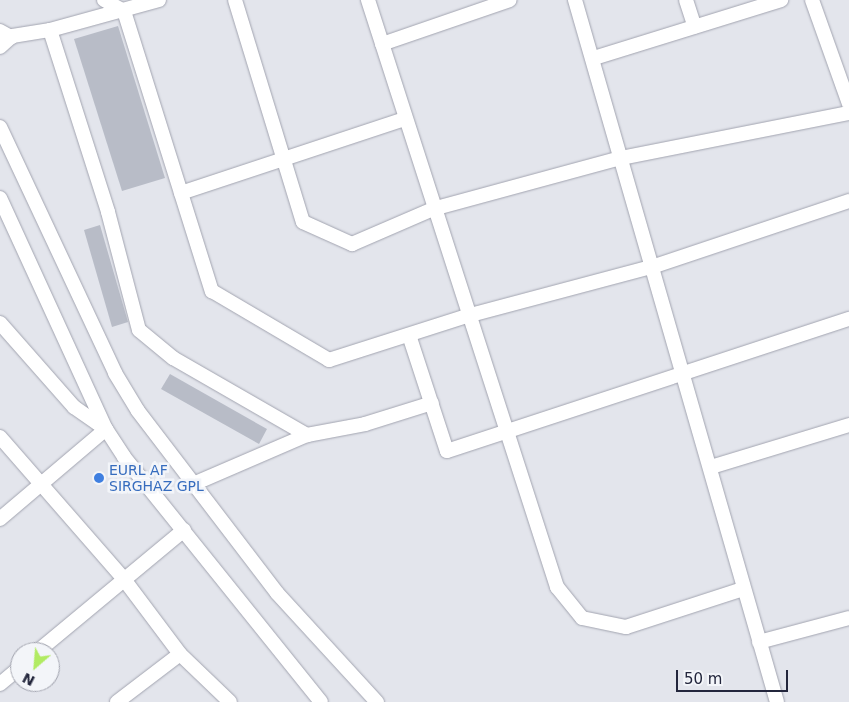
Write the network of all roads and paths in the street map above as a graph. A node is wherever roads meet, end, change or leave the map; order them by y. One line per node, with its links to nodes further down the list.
1 (104, 0): 10 (street)
2 (159, 0): 10 (street)
3 (235, 0): 21 (street)
4 (368, 0): 14 (street)
5 (510, 0): 14 (street)
6 (575, 0): 16 (street)
7 (686, 0): 11 (street)
8 (781, 0): 11 (street)
9 (812, 0): 17 (street)
10 (124, 11): 12 (street); 23 (street)
11 (695, 27): 16 (street)
12 (50, 30): 13 (street); 37 (street)
13 (4, 35): 15 (street)
14 (382, 44): 19 (street)
15 (0, 47)
16 (594, 58): 22 (street)
17 (849, 104)
18 (849, 113): 22 (street)
19 (405, 119): 21 (street); 26 (street)
20 (0, 127): 41 (street)
21 (284, 157): 23 (street); 26 (street)
22 (621, 158): 26 (street); 27 (street)
23 (181, 193): 31 (street)
24 (0, 198): 35 (street)
25 (849, 201): 27 (street)
26 (434, 209): 28 (street)
27 (655, 266): 28 (street); 32 (street)
28 (467, 316): 31 (street); 36 (street)
29 (849, 319): 32 (street)
30 (0, 323): 35 (street)
31 (409, 335): 33 (street)
32 (684, 371): 36 (street); 39 (street)
33 (432, 403): 36 (street); 37 (street)
34 (849, 425): 39 (street)
35 (106, 429): 40 (street); 43 (street)
36 (505, 430): 45 (street)
37 (307, 435): 41 (street)
38 (0, 437): 40 (street)
39 (712, 467): 45 (street)
40 (40, 484): 42 (street); 44 (street)
41 (191, 485): 55 (street)
42 (0, 519)
43 (184, 530): 44 (street); 54 (street)
44 (123, 578): 47 (street); 49 (street)
45 (743, 589): 48 (street)
46 (849, 618): 48 (street)
47 (49, 642)
48 (759, 642): 56 (street)
49 (180, 654): 52 (street); 53 (street)
50 (10, 676): 51 (street)
51 (0, 684)
52 (118, 702)
53 (230, 702)
54 (321, 702)
55 (376, 702)
56 (778, 702)

